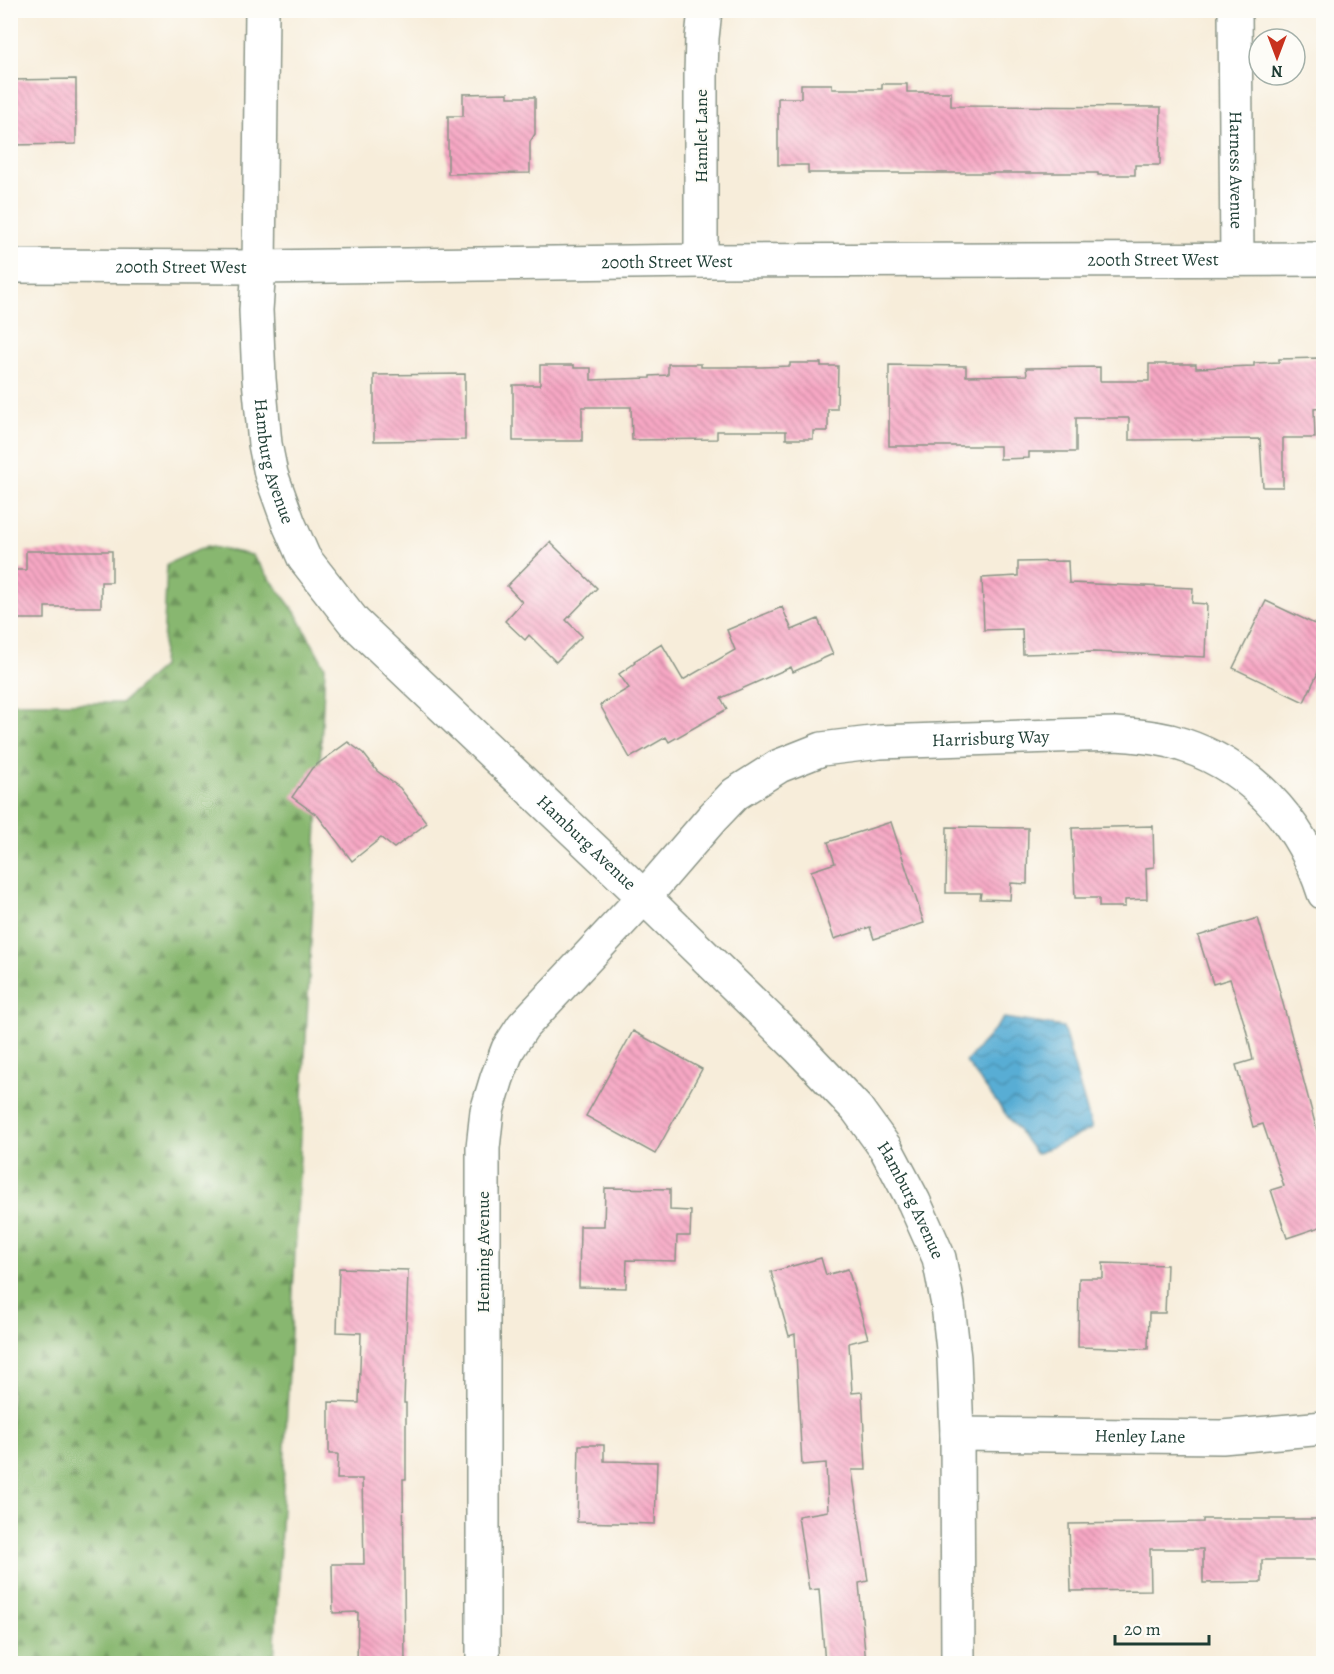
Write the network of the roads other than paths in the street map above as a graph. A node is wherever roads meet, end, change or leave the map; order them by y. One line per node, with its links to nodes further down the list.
1 (262, 10): 8 (street, Hamburg Avenue)
2 (705, 10): 6 (street, Hamlet Lane)
3 (1236, 10): 4 (street, Harness Avenue)
4 (1237, 259): 5 (street, 200th Street West); 6 (street, 200th Street West)
5 (1323, 259)
6 (701, 261): 8 (street, 200th Street West)
7 (10, 266): 8 (street, 200th Street West)
8 (259, 267): 10 (street, Hamburg Avenue)
9 (1323, 893): 10 (street, Harrisburg Way)
10 (645, 897): 12 (street, Hamburg Avenue); 13 (street, Henning Avenue)
11 (1323, 1428): 12 (street, Henley Lane)
12 (957, 1434): 14 (street, Hamburg Avenue)
13 (483, 1664)
14 (957, 1664)

